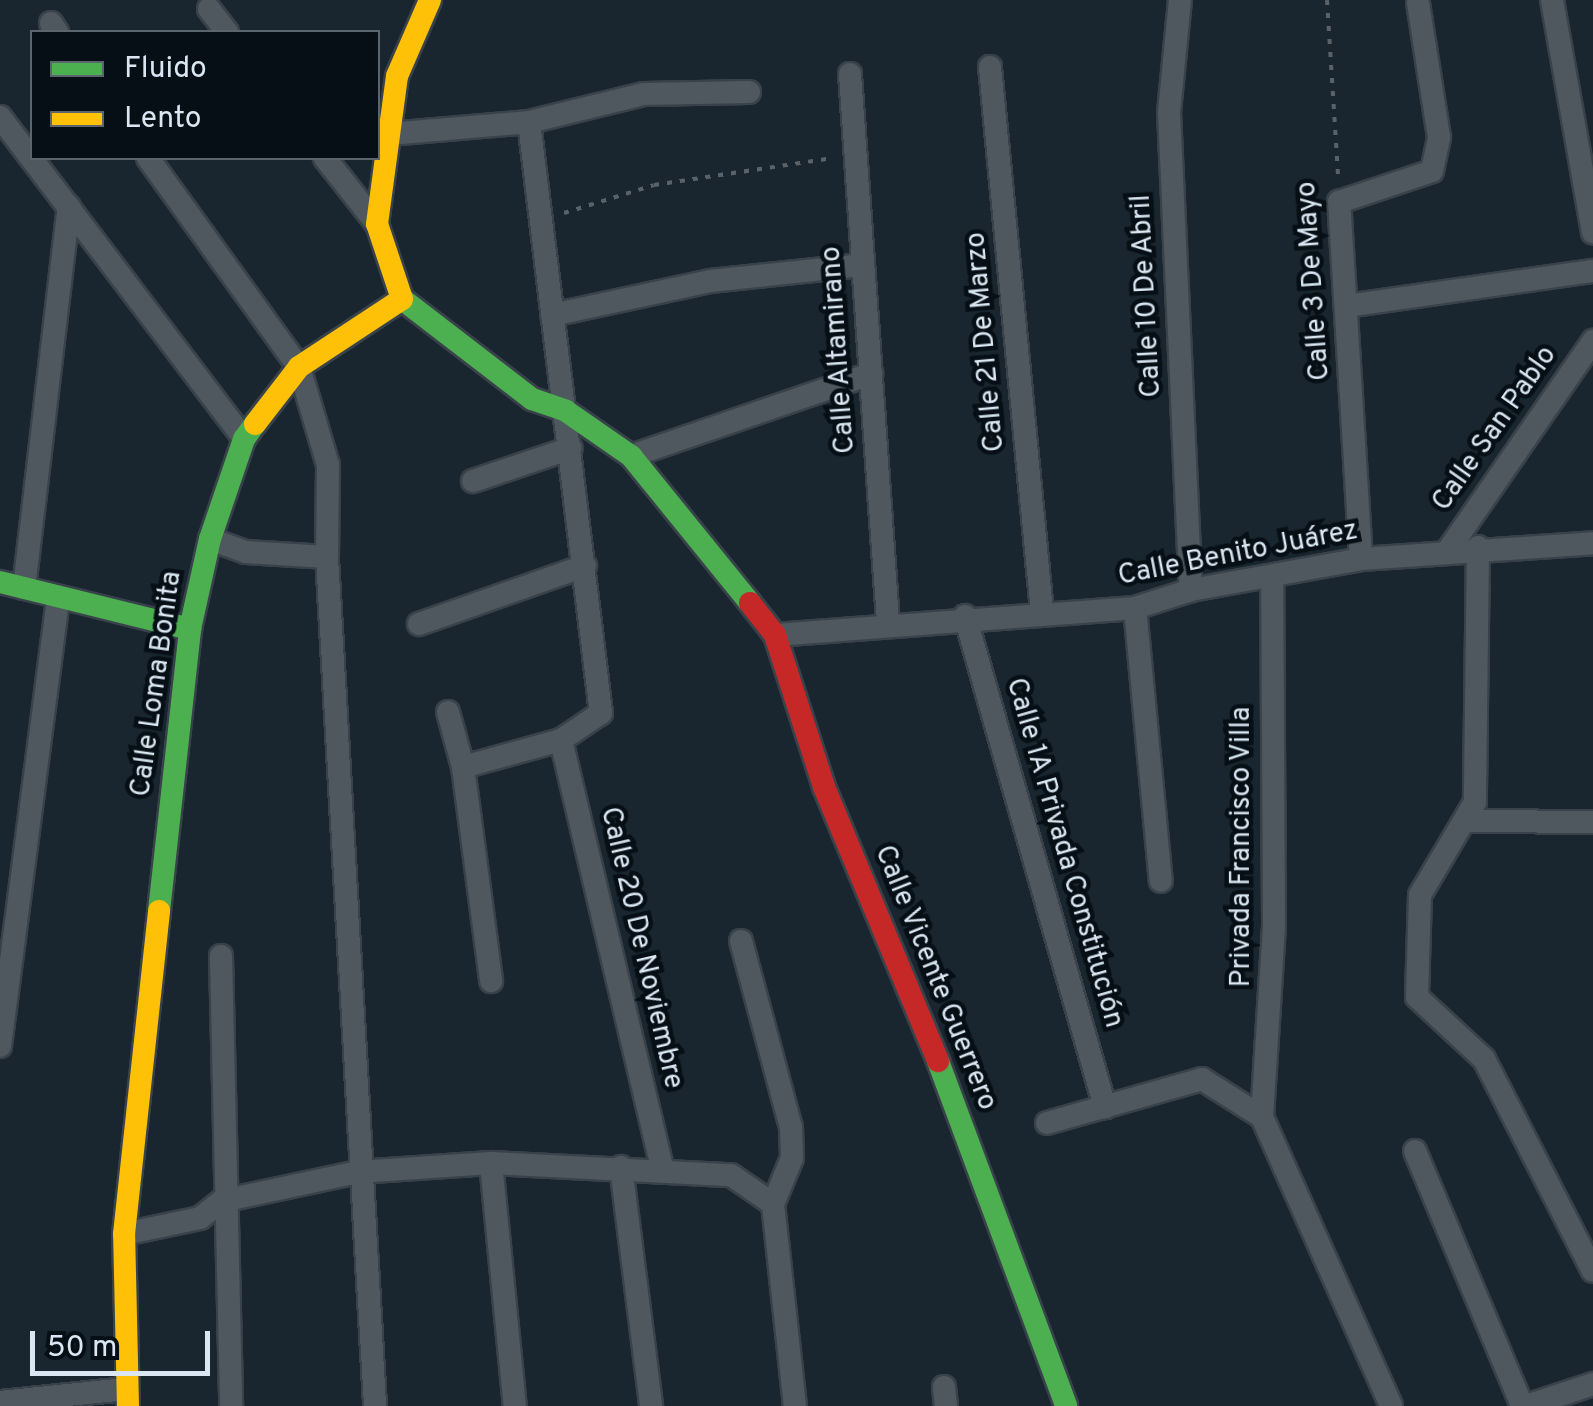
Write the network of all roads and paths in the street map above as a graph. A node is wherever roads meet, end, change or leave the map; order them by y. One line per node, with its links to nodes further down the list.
1 (430, 0): 13 (street)
2 (1180, 0): 47 (street, Calle 10 De Abril)
3 (1326, 0): 19 (path, Calle 3 De Mayo)
4 (1552, 0): 23 (street)
5 (1418, 3): 19 (street)
6 (209, 9): 7 (street)
7 (225, 30)
8 (990, 67): 50 (street, Calle 21 De Marzo)
9 (850, 74): 14 (street, Calle Altamirano)
10 (750, 92): 12 (street)
11 (0, 117): 15 (street)
12 (529, 122): 13 (street); 21 (street)
13 (389, 134): 22 (street)
14 (855, 155): 21 (path); 24 (street, Calle Altamirano)
15 (30, 157)
16 (32, 160): 20 (street)
17 (149, 160): 30 (street)
18 (327, 160): 22 (street)
19 (1339, 202): 27 (street, Calle 3 De Mayo)
20 (68, 207): 33 (street); 46 (street)
21 (540, 221): 28 (street)
22 (377, 224): 26 (street)
23 (1593, 232)
24 (863, 265): 28 (street); 31 (street, Calle Altamirano)
25 (1593, 272): 27 (street)
26 (402, 299): 30 (street, Calle Loma Bonita); 32 (street, Calle Vicente Guerrero)
27 (1346, 306): 42 (street, Calle 3 De Mayo)
28 (552, 315): 32 (street)
29 (1593, 341): 40 (street, Calle San Pablo)
30 (299, 367): 33 (street, Calle Loma Bonita); 41 (street)
31 (871, 374): 35 (street); 52 (street, Calle Altamirano)
32 (566, 411): 34 (street); 35 (street, Calle Vicente Guerrero)
33 (244, 439): 37 (street, Calle Loma Bonita)
34 (571, 448): 36 (street); 43 (street)
35 (631, 456): 55 (street, Calle Vicente Guerrero)
36 (473, 481)
37 (210, 539): 41 (street); 54 (street, Calle Loma Bonita)
38 (1593, 544): 39 (street, Calle Benito Juárez)
39 (1478, 547): 40 (street, Calle Benito Juárez); 59 (street)
40 (1447, 552): 42 (street, Calle Benito Juárez)
41 (327, 557): 73 (street)
42 (1362, 559): 44 (street, Calle Benito Juárez)
43 (585, 566): 53 (street); 57 (street)
44 (1272, 576): 47 (street, Calle Benito Juárez); 67 (street, Privada Francisco Villa)
45 (0, 582): 46 (street)
46 (24, 588): 48 (street)
47 (1191, 590): 49 (street, Calle Benito Juárez)
48 (58, 598): 54 (street); 65 (street)
49 (1135, 608): 50 (street, Calle Benito Juárez); 61 (street)
50 (1042, 612): 51 (street, Calle Benito Juárez)
51 (966, 616): 52 (street, Calle Benito Juárez); 66 (street, Calle 1A Privada Constitución)
52 (888, 622): 55 (street, Calle Benito Juárez)
53 (419, 624)
54 (190, 629): 76 (street, Calle Loma Bonita)
55 (775, 634): 87 (street, Calle Vicente Guerrero)
56 (448, 712): 58 (street)
57 (561, 740): 58 (street); 72 (street, Calle 20 De Noviembre)
58 (463, 767): 64 (street)
59 (1466, 822): 60 (street); 77 (street)
60 (1593, 822)
61 (1162, 881)
62 (740, 941): 75 (street)
63 (221, 956): 74 (street)
64 (490, 981)
65 (0, 1046)
66 (1104, 1107): 67 (street); 68 (street)
67 (1262, 1118): 88 (street)
68 (1047, 1123)
69 (1415, 1150): 89 (street)
70 (490, 1163): 71 (street); 73 (street); 84 (street)
71 (621, 1167): 72 (street); 85 (street)
72 (663, 1170): 75 (street)
73 (358, 1172): 74 (street); 83 (street)
74 (222, 1200): 76 (street); 82 (street)
75 (774, 1204): 86 (street)
76 (124, 1234): 79 (street, Calle Loma Bonita)
77 (1593, 1271)
78 (1593, 1384): 80 (street)
79 (126, 1398): 81 (street)
80 (1564, 1400): 89 (street)
81 (0, 1402)
82 (231, 1406)
83 (374, 1406)
84 (515, 1406)
85 (651, 1406)
86 (795, 1406)
87 (1066, 1406)
88 (1391, 1406)
89 (1524, 1406)

